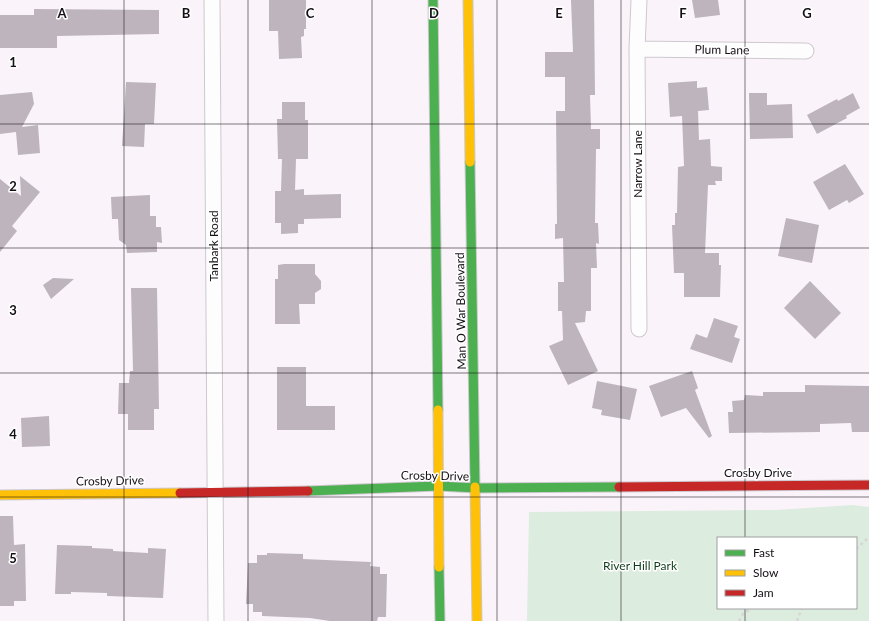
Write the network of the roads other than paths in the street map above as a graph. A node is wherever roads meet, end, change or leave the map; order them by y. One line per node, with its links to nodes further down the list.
1 (212, 0): 11 (street, Tanbark Road)
2 (433, 0): 9 (main road, Man O War Boulevard)
3 (468, 0): 10 (main road, Man O War Boulevard)
4 (639, 0): 5 (street, Narrow Lane)
5 (637, 48): 6 (street, Plum Lane); 7 (street, Narrow Lane)
6 (806, 51)
7 (639, 329)
8 (869, 484): 10 (main road, Crosby Drive)
9 (438, 486): 10 (main road, Crosby Drive); 11 (main road, Crosby Drive); 14 (main road, Man O War Boulevard)
10 (476, 488): 15 (main road, Man O War Boulevard)
11 (215, 491): 12 (main road, Crosby Drive); 13 (street, Tanbark Road)
12 (0, 495)
13 (216, 621)
14 (440, 621)
15 (477, 621)

